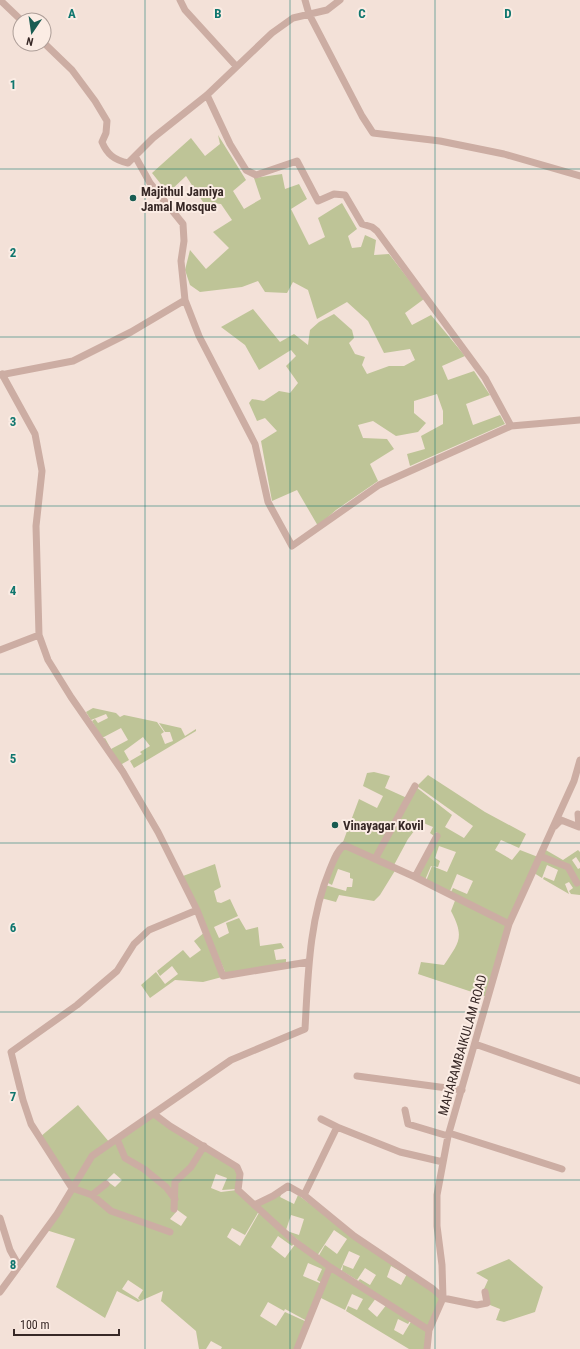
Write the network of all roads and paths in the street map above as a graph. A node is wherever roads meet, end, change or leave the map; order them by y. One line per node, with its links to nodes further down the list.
1 (0, 0): 5 (street)
2 (180, 0): 8 (street)
3 (305, 0): 6 (street)
4 (340, 0): 6 (street)
5 (13, 12)
6 (309, 14): 8 (street); 11 (street)
7 (52, 50): 10 (street)
8 (236, 66): 9 (street)
9 (207, 95): 10 (street); 15 (street)
10 (135, 156): 12 (street)
11 (580, 176)
12 (185, 300): 13 (street); 15 (street)
13 (1, 375): 16 (street)
14 (580, 420): 15 (street)
15 (511, 426)
16 (39, 635): 17 (street); 27 (street)
17 (0, 650)
18 (580, 760): 21 (street, MAHARAMBAIKULAM ROAD)
19 (415, 786): 24 (street)
20 (578, 814): 21 (street)
21 (552, 829): 23 (street, MAHARAMBAIKULAM ROAD)
22 (437, 836): 25 (street)
23 (540, 856): 26 (street); 28 (street, MAHARAMBAIKULAM ROAD)
24 (375, 859): 25 (street); 31 (street)
25 (415, 877): 28 (street)
26 (577, 883)
27 (197, 910): 31 (street); 46 (street)
28 (509, 924): 29 (street, MAHARAMBAIKULAM ROAD)
29 (507, 932): 30 (street); 32 (street, MAHARAMBAIKULAM ROAD)
30 (514, 934)
31 (308, 962): 37 (street)
32 (475, 1044): 34 (street); 35 (street, MAHARAMBAIKULAM ROAD)
33 (357, 1076): 35 (street)
34 (580, 1081)
35 (462, 1090): 40 (street, MAHARAMBAIKULAM ROAD)
36 (405, 1110): 40 (street)
37 (154, 1114): 41 (street); 42 (street)
38 (320, 1119): 39 (street)
39 (337, 1127): 43 (street); 48 (street)
40 (448, 1135): 43 (street, MAHARAMBAIKULAM ROAD); 44 (street)
41 (117, 1139): 46 (street); 49 (street)
42 (204, 1146): 49 (street); 50 (street)
43 (443, 1162): 58 (street, MAHARAMBAIKULAM ROAD)
44 (562, 1169)
45 (106, 1184): 47 (street)
46 (72, 1188): 47 (street); 54 (street)
47 (92, 1195): 53 (street)
48 (304, 1195): 50 (street); 58 (street)
49 (175, 1199): 51 (street)
50 (254, 1204): 55 (street)
51 (174, 1209)
52 (0, 1218): 54 (street)
53 (170, 1232)
54 (19, 1266): 56 (street)
55 (330, 1268): 59 (street); 60 (street)
56 (0, 1292)
57 (485, 1292): 58 (street)
58 (443, 1298): 59 (street, MAHARAMBAIKULAM ROAD)
59 (429, 1330): 61 (street, MAHARAMBAIKULAM ROAD)
60 (297, 1349)
61 (427, 1349)

